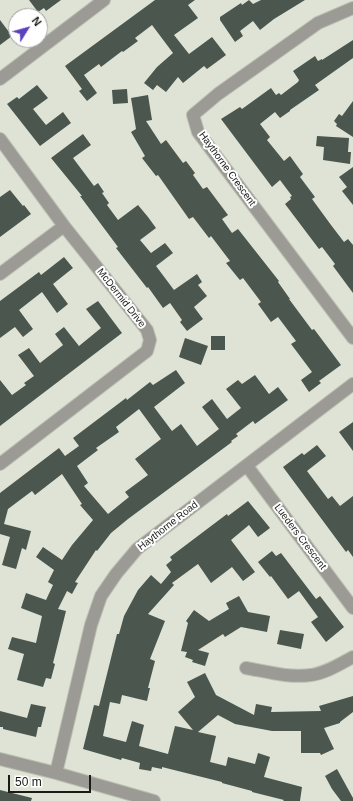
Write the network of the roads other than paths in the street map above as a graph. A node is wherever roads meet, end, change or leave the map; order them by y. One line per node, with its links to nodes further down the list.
1 (104, 0): 3 (street)
2 (353, 8): 7 (street, Haythorne Crescent)
3 (0, 79)
4 (0, 139): 5 (street, McDermid Drive)
5 (64, 226): 6 (street); 9 (street, McDermid Drive)
6 (0, 274)
7 (353, 338)
8 (353, 384): 10 (street, Haythorne Road)
9 (0, 464)
10 (247, 466): 11 (street, Lueders Crescent); 15 (street, Haythorne Road)
11 (353, 608)
12 (353, 657): 13 (street)
13 (246, 668)
14 (0, 759): 15 (street)
15 (56, 773): 16 (street)
16 (154, 801)

